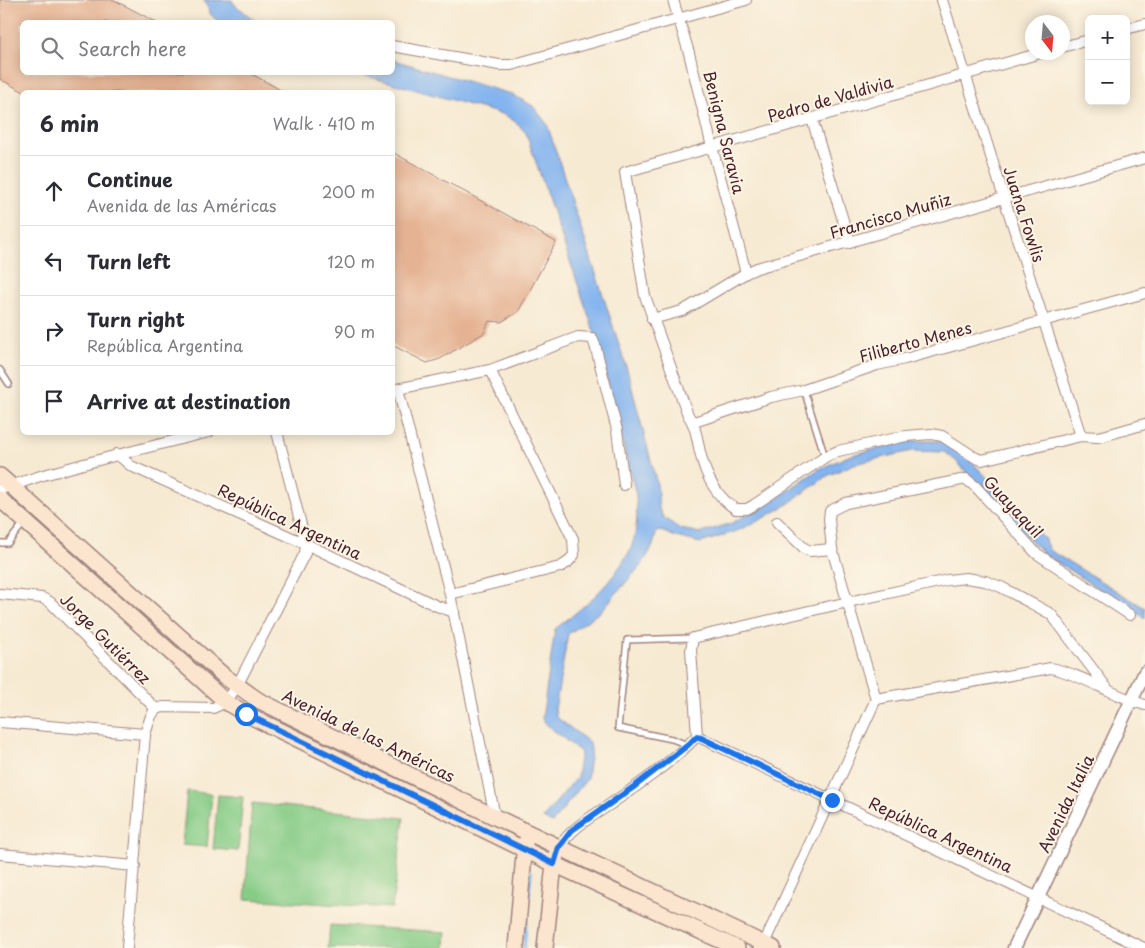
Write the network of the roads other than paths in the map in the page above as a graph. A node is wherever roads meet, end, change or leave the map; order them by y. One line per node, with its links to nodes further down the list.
1 (673, 0): 4 (street, Benigna Saravia)
2 (746, 0): 4 (street)
3 (942, 0): 11 (street, Juana Fowlis)
4 (678, 18): 9 (street); 13 (street, Benigna Saravia)
5 (1145, 24): 6 (street)
6 (1130, 28)
7 (1085, 41): 8 (street)
8 (1070, 45)
9 (395, 47)
10 (1025, 58): 11 (street, Pedro de Valdivia)
11 (965, 75): 12 (street, Pedro de Valdivia); 15 (street, Juana Fowlis)
12 (812, 119): 13 (street, Pedro de Valdivia); 16 (street)
13 (712, 146): 17 (street, Benigna Saravia); 19 (street, Pedro de Valdivia)
14 (1145, 158): 15 (street, Francisco Muñiz)
15 (1004, 198): 16 (street, Francisco Muñiz); 20 (street, Juana Fowlis)
16 (850, 243): 17 (street, Francisco Muñiz)
17 (746, 273): 19 (street, Francisco Muñiz)
18 (1145, 293): 20 (street, Filiberto Menes)
19 (652, 319): 26 (street)
20 (1045, 321): 25 (street, Filiberto Menes); 30 (street, Juana Fowlis)
21 (0, 370): 23 (lane)
22 (490, 370): 24 (street); 34 (street); 42 (street)
23 (8, 384)
24 (396, 390): 42 (street)
25 (804, 390): 26 (street, Filiberto Menes); 32 (lane)
26 (694, 422): 32 (street)
27 (1145, 424): 30 (street, Guayaquil)
28 (196, 435): 31 (street)
29 (278, 435): 39 (street)
30 (1081, 436): 32 (street, Guayaquil)
31 (117, 454): 33 (street); 39 (street, República Argentina)
32 (825, 457)
33 (4, 484): 35 (street); 48 (main road, Avenida de las Américas)
34 (624, 485)
35 (0, 499): 36 (main road)
36 (25, 521): 38 (lane); 51 (main road)
37 (777, 522): 40 (street)
38 (0, 543)
39 (306, 544): 44 (street, República Argentina); 48 (street)
40 (832, 549): 43 (street); 45 (street, Guayaquil)
41 (0, 594): 54 (street, Jorge Gutiérrez)
42 (450, 594): 44 (street)
43 (848, 602): 46 (street); 49 (street); 50 (street)
44 (454, 612): 60 (street)
45 (1130, 616)
46 (693, 638): 57 (street); 58 (lane)
47 (1145, 672): 52 (street, Avenida Italia)
48 (237, 686): 51 (street); 60 (main road, Avenida de las Américas)
49 (1108, 689): 50 (street); 52 (street)
50 (876, 699): 59 (street)
51 (226, 702): 54 (street); 63 (main road)
52 (1132, 702): 53 (street); 67 (street, Avenida Italia)
53 (1145, 705)
54 (156, 709): 56 (street)
55 (0, 722): 56 (street)
56 (145, 734): 66 (street)
57 (697, 736): 58 (street); 59 (street, República Argentina)
58 (688, 745): 62 (street)
59 (832, 800): 67 (street, República Argentina); 68 (street)
60 (495, 817): 61 (main road, Avenida de las Américas)
61 (526, 831): 62 (main road, Avenida de las Américas); 63 (main road)
62 (559, 847): 65 (main road); 68 (main road, Avenida de las Américas)
63 (525, 850): 65 (main road); 70 (main road)
64 (0, 854): 66 (street)
65 (554, 864): 71 (main road); 72 (main road)
66 (134, 866): 69 (street)
67 (1038, 896): 73 (street, Avenida Italia); 74 (street, República Argentina)
68 (765, 946)
69 (127, 948)
70 (516, 948)
71 (545, 948)
72 (737, 948)
73 (1014, 948)
74 (1144, 948)

